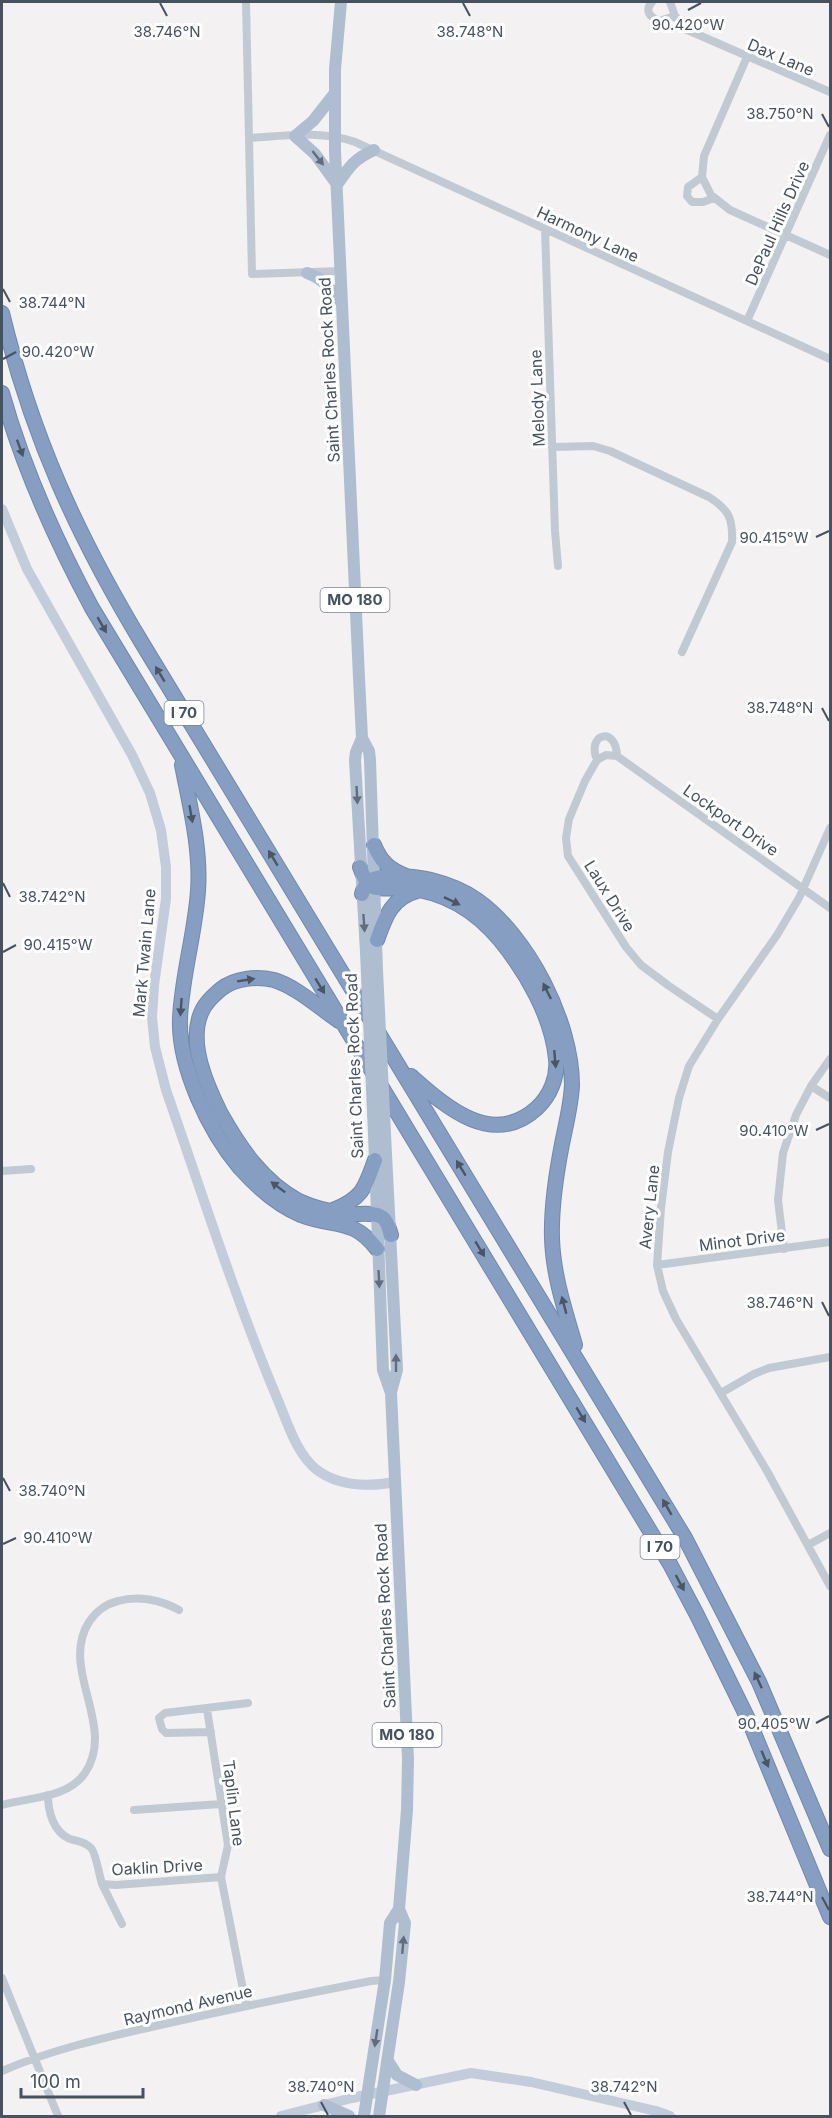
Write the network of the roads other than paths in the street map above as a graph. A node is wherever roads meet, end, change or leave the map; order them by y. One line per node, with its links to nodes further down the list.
1 (246, 2): 12 (street)
2 (341, 2): 8 (main road, Saint Charles Rock Road / MO 180)
3 (652, 2): 5 (street)
4 (670, 2): 5 (street)
5 (675, 16): 6 (street, Dax Lane)
6 (747, 57): 7 (street, Dax Lane); 14 (street)
7 (831, 92)
8 (334, 93): 10 (main road); 11 (main road, Saint Charles Rock Road / MO 180)
9 (831, 135): 18 (street, DePaul Hills Drive)
10 (295, 136): 11 (street, Harmony Lane); 12 (street, Harmony Lane); 15 (main road, one-way to 15)
11 (334, 136): 13 (street, Harmony Lane); 15 (main road, Saint Charles Rock Road / MO 180)
12 (249, 138): 21 (street)
13 (374, 150): 15 (main road); 17 (street, Harmony Lane)
14 (702, 177): 16 (street); 16 (street)
15 (337, 185): 20 (main road, Saint Charles Rock Road / MO 180)
16 (714, 198): 18 (street)
17 (545, 229): 24 (street, Harmony Lane); 27 (street, Melody Lane)
18 (786, 235): 19 (street); 24 (street, DePaul Hills Drive)
19 (831, 255)
20 (341, 271): 21 (street); 22 (main road, Saint Charles Rock Road / MO 180)
21 (307, 273): 22 (main road)
22 (342, 303): 31 (main road, Saint Charles Rock Road / MO 180)
23 (2, 313): 47 (highway, I 70, one-way to 23)
24 (747, 321): 25 (street, Harmony Lane)
25 (831, 359)
26 (2, 393): 33 (highway, I 70, one-way to 33)
27 (553, 447): 29 (street, Melody Lane); 30 (street)
28 (2, 509): 65 (street, Mark Twain Lane)
29 (558, 566)
30 (682, 652)
31 (362, 738): 36 (main road, Saint Charles Rock Road / MO 180); 37 (main road, Saint Charles Rock Road / MO 180, one-way to 37)
32 (617, 756): 34 (street); 34 (street, Lockport Drive); 40 (street, Lockport Drive)
33 (181, 757): 45 (highway, I 70, one-way to 45); 55 (highway, one-way to 55)
34 (597, 760): 44 (street, Laux Drive)
35 (831, 828): 40 (street, Avery Lane)
36 (374, 845): 38 (highway); 39 (main road, Saint Charles Rock Road / MO 180)
37 (360, 867): 39 (highway)
38 (408, 876): 39 (highway); 62 (highway, one-way to 38)
39 (370, 886): 41 (highway); 43 (main road, Saint Charles Rock Road / MO 180); 50 (main road, Saint Charles Rock Road / MO 180, one-way to 50, bridge)
40 (804, 889): 42 (street, Lockport Drive); 44 (street, Avery Lane)
41 (421, 890): 43 (highway); 47 (highway, one-way to 47)
42 (831, 908)
43 (377, 940): 50 (main road, Saint Charles Rock Road / MO 180, bridge)
44 (718, 1019): 60 (street, Avery Lane)
45 (344, 1024): 53 (highway, one-way to 45); 81 (highway, I 70, one-way to 81)
46 (831, 1059): 48 (street)
47 (399, 1065): 62 (highway, I 70, one-way to 47)
48 (811, 1086): 49 (street); 59 (street)
49 (831, 1098)
50 (380, 1157): 53 (highway); 54 (main road, Saint Charles Rock Road / MO 180)
51 (31, 1169): 52 (street)
52 (2, 1171)
53 (331, 1211): 54 (highway)
54 (382, 1216): 55 (highway); 56 (highway); 58 (main road, Saint Charles Rock Road / MO 180)
55 (344, 1225): 58 (highway)
56 (391, 1235): 63 (main road, Saint Charles Rock Road / MO 180, one-way to 56)
57 (831, 1242): 59 (street, Minot Drive)
58 (377, 1249): 63 (main road, Saint Charles Rock Road / MO 180, one-way to 63)
59 (784, 1249): 60 (street, Minot Drive)
60 (657, 1265): 64 (street, Avery Lane)
61 (831, 1357): 64 (street)
62 (579, 1362): 77 (highway, I 70, one-way to 62)
63 (391, 1393): 65 (main road, Saint Charles Rock Road / MO 180)
64 (721, 1393): 67 (street, Avery Lane)
65 (395, 1482): 80 (main road, Saint Charles Rock Road / MO 180)
66 (831, 1533): 67 (street)
67 (808, 1545): 68 (street, Avery Lane)
68 (831, 1586)
69 (179, 1610): 73 (street)
70 (249, 1703): 71 (street)
71 (207, 1709): 72 (street, Taplin Lane); 72 (street)
72 (211, 1732): 74 (street, Taplin Lane)
73 (48, 1795): 75 (street); 79 (street, Oaklin Drive)
74 (221, 1804): 76 (street); 78 (street, Taplin Lane)
75 (2, 1805)
76 (134, 1810)
77 (831, 1849)
78 (221, 1877): 79 (street, Oaklin Drive); 85 (street, Taplin Lane)
79 (102, 1884): 82 (street)
80 (399, 1909): 84 (main road, Saint Charles Rock Road / MO 180); 87 (main road, Saint Charles Rock Road / MO 180, one-way to 80)
81 (831, 1917)
82 (122, 1924)
83 (2, 1978): 86 (street)
84 (385, 1980): 85 (street, Raymond Avenue); 91 (main road, Saint Charles Rock Road / MO 180, one-way to 91)
85 (246, 2006): 86 (street, Raymond Avenue)
86 (34, 2057): 88 (street, Raymond Avenue); 93 (street)
87 (388, 2061): 89 (main road); 90 (main road, Saint Charles Rock Road / MO 180)
88 (2, 2071)
89 (416, 2085): 90 (street); 98 (street)
90 (383, 2093): 91 (street); 97 (main road, Saint Charles Rock Road / MO 180)
91 (367, 2096): 92 (street); 96 (main road, Saint Charles Rock Road / MO 180)
92 (324, 2105): 94 (street); 95 (main road)
93 (58, 2116)
94 (281, 2116)
95 (349, 2116)
96 (364, 2116)
97 (379, 2116)
98 (670, 2116)

